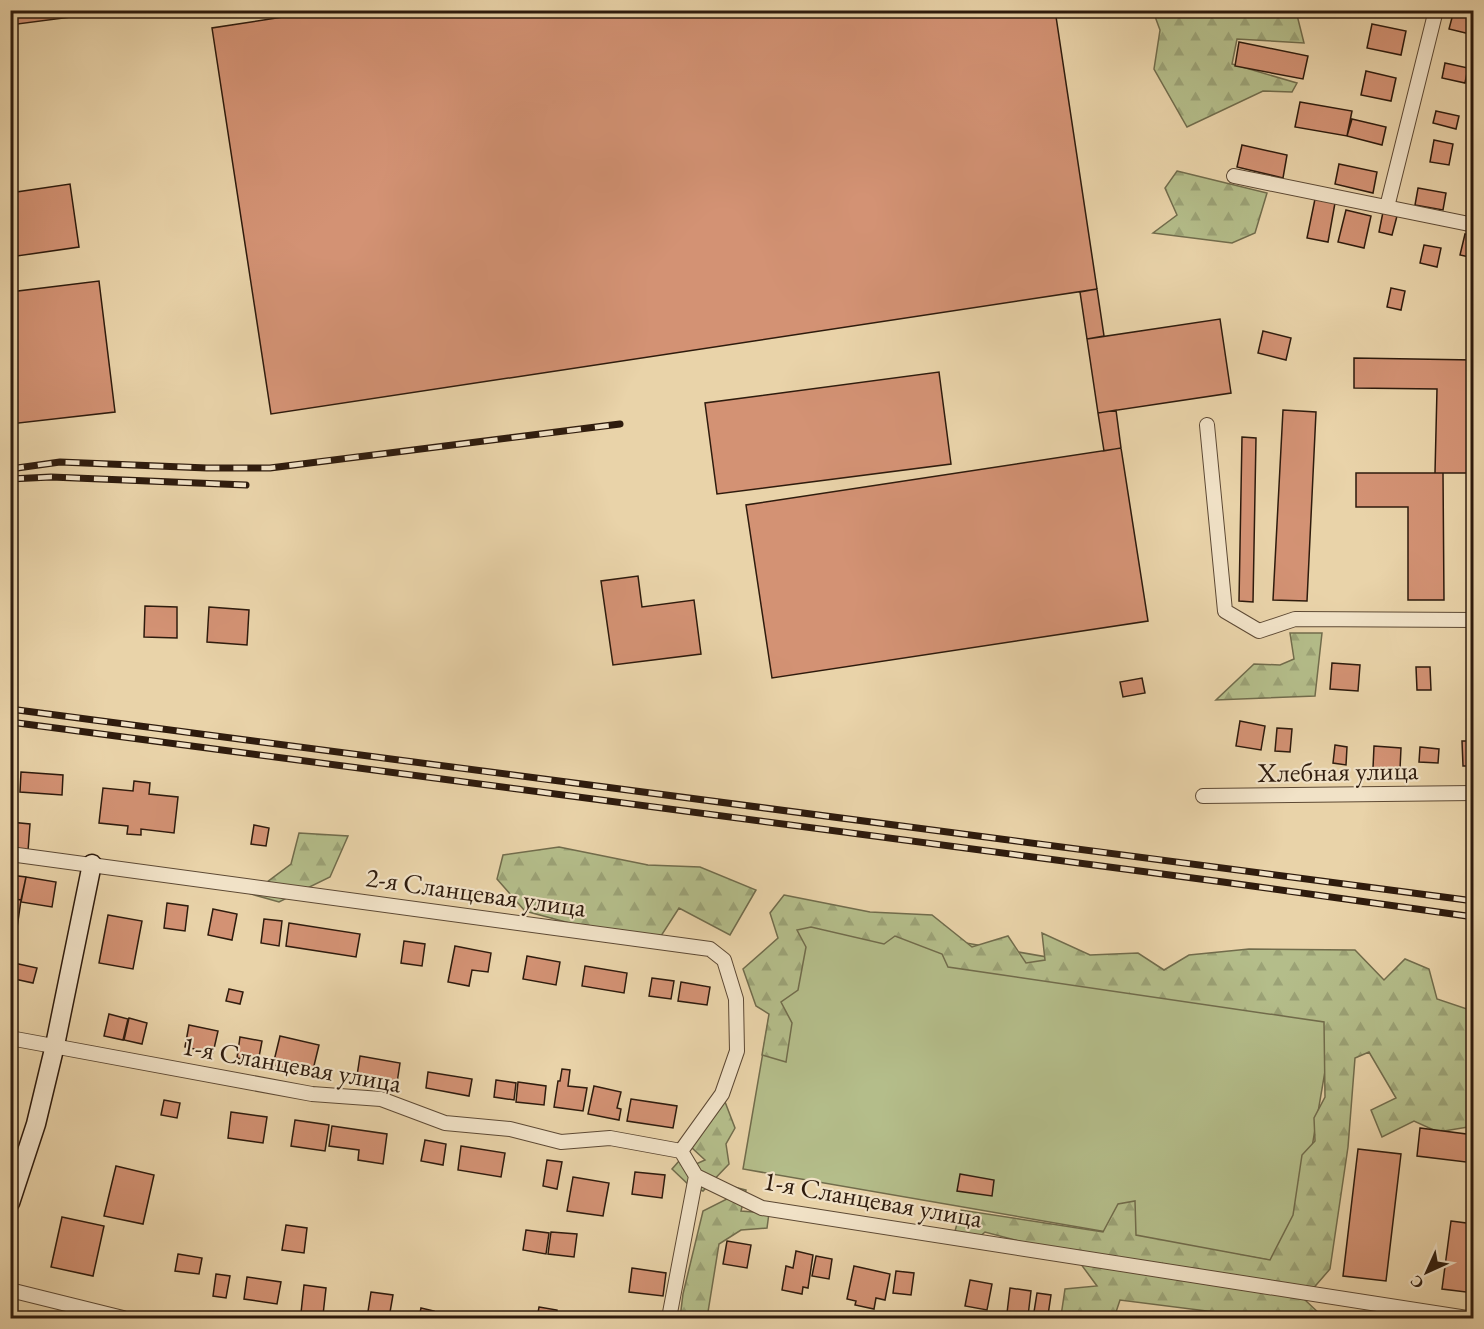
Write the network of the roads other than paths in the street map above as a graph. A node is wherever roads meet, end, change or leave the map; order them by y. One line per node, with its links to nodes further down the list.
1 (1436, 10): 3 (street)
2 (1234, 176): 3 (street)
3 (1387, 207): 4 (street)
4 (1473, 225)
5 (1207, 425): 6 (street)
6 (1473, 620)
7 (1473, 793): 8 (street, Хлебная улица)
8 (1203, 796)
9 (10, 854): 10 (street, 2-я Сланцевая улица)
10 (92, 864): 12 (street); 13 (street, 2-я Сланцевая улица)
11 (10, 1038): 12 (street, 1-я Сланцевая улица)
12 (55, 1046): 13 (street, 1-я Сланцевая улица); 15 (street)
13 (681, 1151): 14 (street)
14 (696, 1176): 18 (street); 19 (street, 1-я Сланцевая улица)
15 (10, 1203)
16 (10, 1290): 17 (street)
17 (123, 1318)
18 (669, 1318)
19 (1467, 1318)

